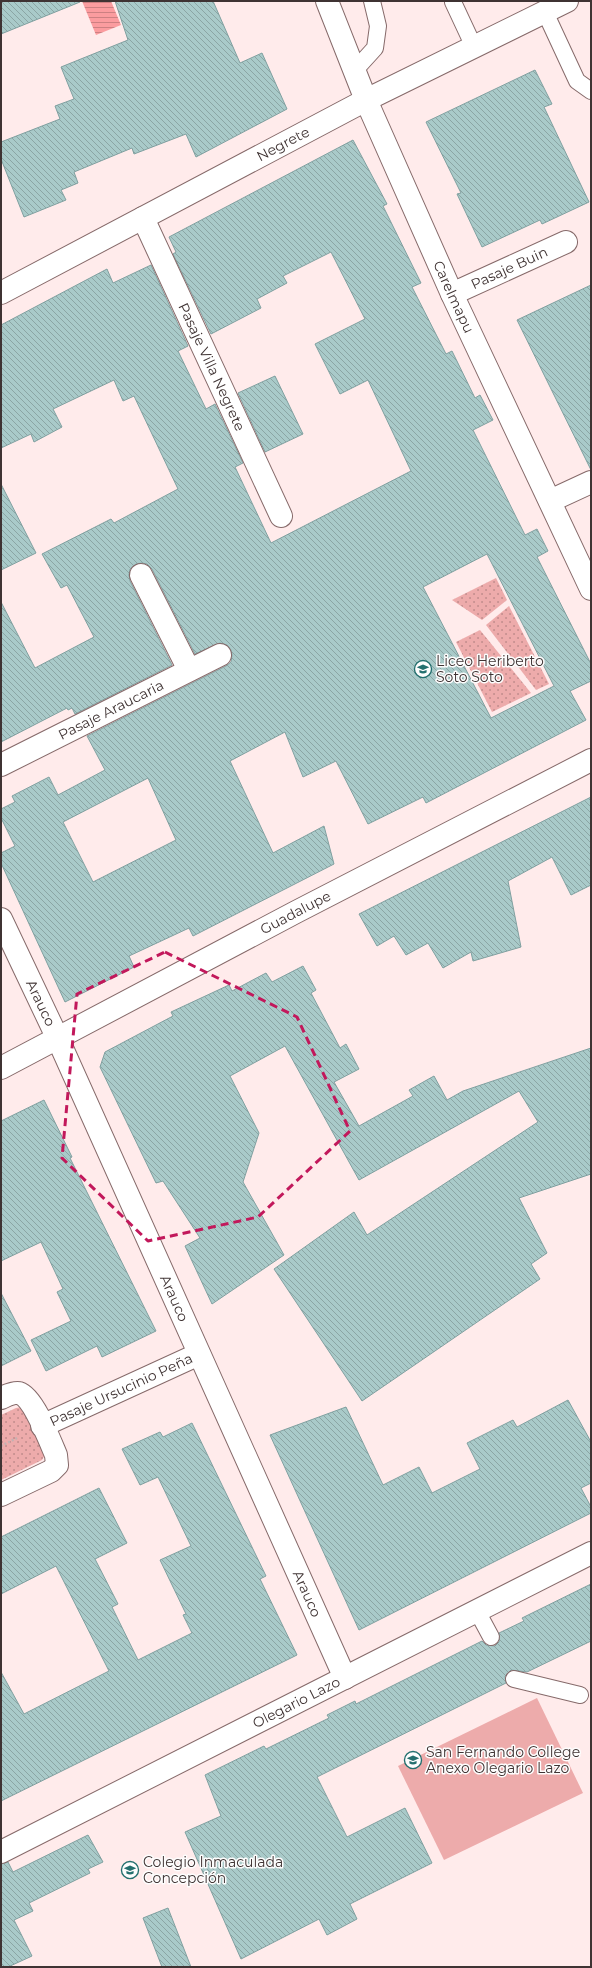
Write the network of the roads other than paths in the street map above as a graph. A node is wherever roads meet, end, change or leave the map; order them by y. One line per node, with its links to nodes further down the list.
1 (327, 1): 7 (street, Carelmapu)
2 (372, 1): 7 (lane)
3 (567, 1): 5 (street, Negrete)
4 (453, 2): 6 (lane)
5 (545, 12): 6 (street, Negrete); 8 (lane)
6 (474, 47): 9 (street, Negrete)
7 (355, 70): 9 (street, Carelmapu)
8 (591, 91)
9 (366, 100): 10 (street, Negrete); 13 (street, Carelmapu)
10 (143, 218): 12 (street, Negrete); 16 (street, Pasaje Villa Negrete)
11 (566, 242): 13 (street, Pasaje Buin)
12 (1, 292)
13 (452, 294): 15 (street, Carelmapu)
14 (591, 482): 15 (street)
15 (550, 501): 18 (street, Carelmapu)
16 (281, 516)
17 (141, 575): 20 (street)
18 (591, 589)
19 (220, 655): 20 (street, Pasaje Araucaria)
20 (189, 670): 22 (street, Pasaje Araucaria)
21 (591, 760): 24 (street, Guadalupe)
22 (1, 765)
23 (1, 919): 24 (street, Arauco)
24 (57, 1037): 25 (street, Guadalupe); 26 (street, Arauco)
25 (1, 1068)
26 (199, 1354): 28 (street, Pasaje Ursucinio Peña); 33 (street, Arauco)
27 (1, 1398): 28 (street, Pasaje Ursucinio Peña)
28 (42, 1426): 29 (street, Pasaje Ursucinio Peña)
29 (1, 1495)
30 (591, 1553): 31 (street, Olegario Lazo)
31 (477, 1611): 32 (lane); 33 (street, Olegario Lazo)
32 (491, 1637)
33 (345, 1678): 36 (street, Olegario Lazo)
34 (514, 1679): 35 (lane)
35 (580, 1695)
36 (1, 1852)

